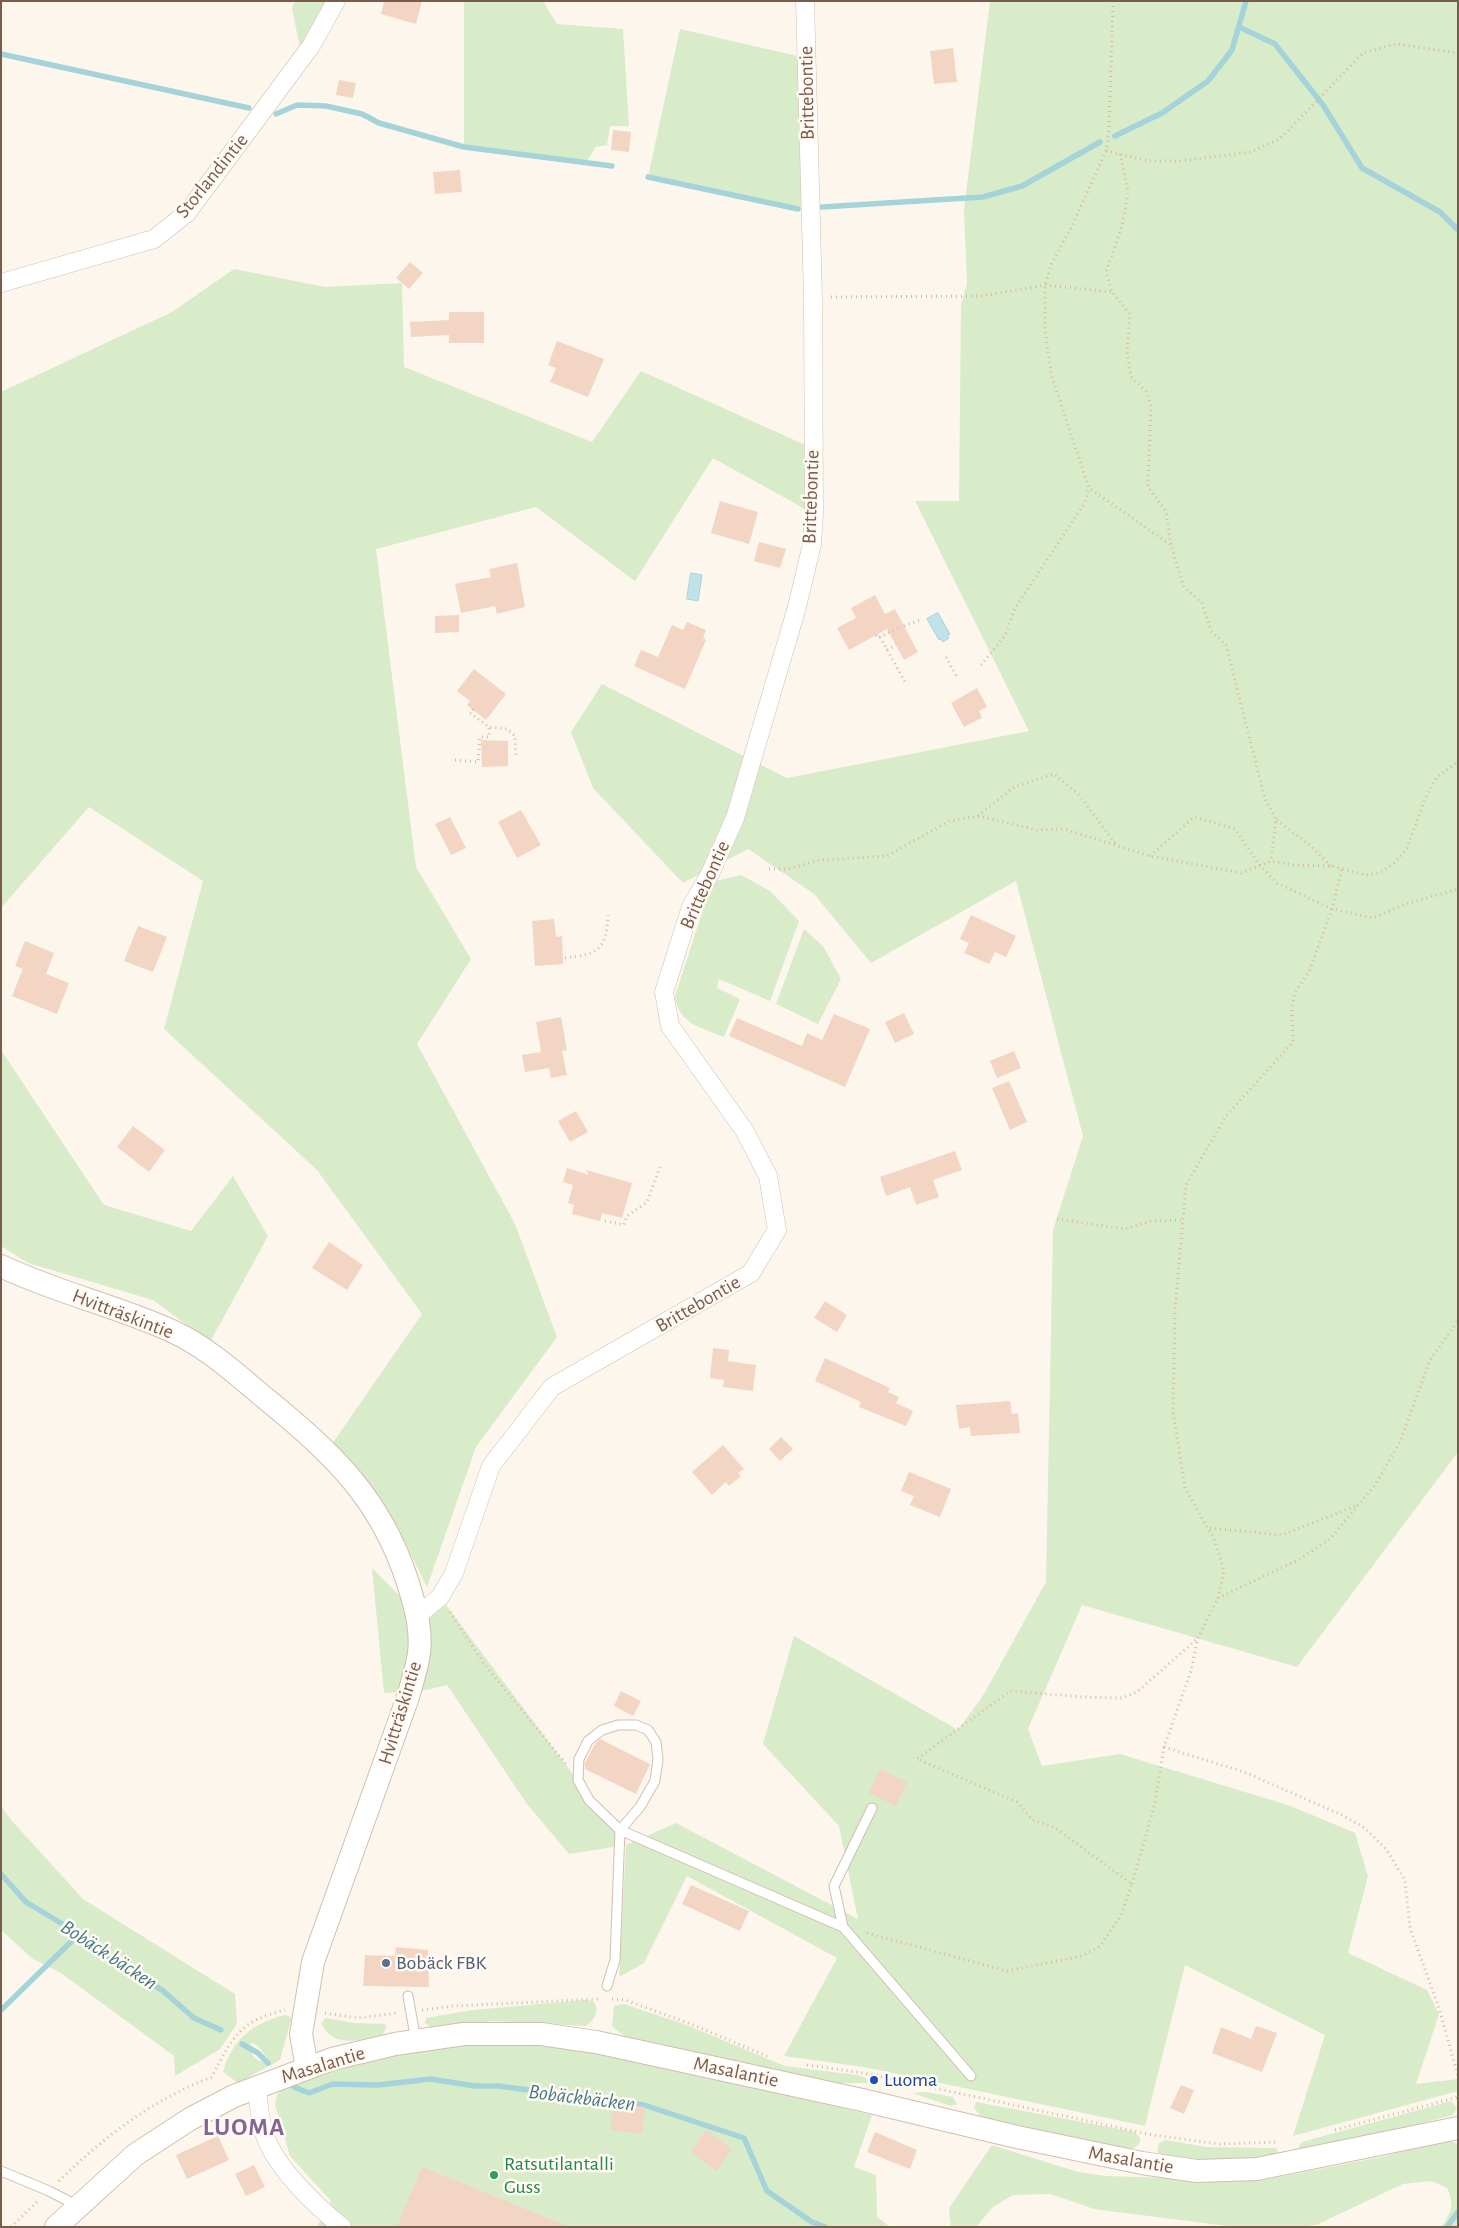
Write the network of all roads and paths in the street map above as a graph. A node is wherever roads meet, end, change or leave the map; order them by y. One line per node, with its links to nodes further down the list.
1 (336, 1): 7 (street, Storlandintie)
2 (805, 1): 10 (street, Brittebontie)
3 (1113, 1): 5 (path)
4 (1458, 53): 6 (path)
5 (1106, 151): 6 (path); 8 (path)
6 (1120, 154): 9 (path)
7 (1, 283)
8 (1045, 285): 9 (path); 10 (path); 11 (path)
9 (1112, 292): 12 (path)
10 (813, 298): 48 (street, Brittebontie)
11 (1089, 488): 12 (path); 19 (path)
12 (1171, 546): 28 (path)
13 (920, 620): 14 (path)
14 (904, 626)
15 (898, 628): 17 (path)
16 (896, 646): 17 (path)
17 (888, 650): 21 (path)
18 (946, 657): 20 (path)
19 (981, 665)
20 (958, 680)
21 (906, 684)
22 (473, 709): 23 (path)
23 (489, 727): 24 (path); 25 (path)
24 (516, 755)
25 (455, 760)
26 (1458, 762): 34 (path)
27 (978, 816): 29 (path); 29 (path); 35 (path)
28 (1276, 819): 31 (path); 32 (path)
29 (1118, 846): 30 (path)
30 (1150, 856): 33 (path); 33 (path)
31 (1271, 861): 32 (path); 33 (path)
32 (1332, 866): 34 (path)
33 (1260, 867): 37 (path)
34 (1342, 868): 37 (path)
35 (769, 869)
36 (1458, 889): 37 (path)
37 (1332, 909): 42 (path)
38 (608, 915): 39 (path)
39 (565, 958)
40 (660, 1167): 43 (path)
41 (1057, 1219): 42 (path)
42 (1184, 1220): 47 (path)
43 (605, 1221)
44 (1, 1266): 50 (street, Hvitträskintie)
45 (1458, 1321): 46 (path)
46 (1358, 1505): 47 (path); 49 (path)
47 (1209, 1528): 49 (path)
48 (440, 1597): 50 (street, Brittebontie); 53 (path)
49 (1218, 1598): 51 (path)
50 (418, 1615): 60 (street, Hvitträskintie)
51 (1198, 1638): 52 (path); 56 (path)
52 (1164, 1747): 56 (path); 67 (path)
53 (578, 1780): 55 (lane); 55 (lane)
54 (872, 1808): 57 (lane)
55 (620, 1830): 57 (lane); 58 (lane)
56 (1132, 1884): 57 (path)
57 (843, 1927): 66 (lane)
58 (607, 1986)
59 (408, 1996): 61 (lane)
60 (305, 2010): 61 (path); 65 (street, Hvitträskintie); 74 (path)
61 (411, 2012): 62 (lane); 63 (path)
62 (416, 2041): 65 (street, Masalantie); 70 (street, Masalantie)
63 (772, 2058)
64 (798, 2064): 72 (path)
65 (307, 2068): 68 (street, Masalantie)
66 (971, 2076)
67 (1458, 2076)
68 (257, 2087): 75 (street, Masalantie); 78 (street)
69 (1458, 2097): 71 (path)
70 (1458, 2128)
71 (1328, 2132)
72 (1284, 2142)
73 (1, 2171): 74 (lane)
74 (49, 2191): 75 (lane); 76 (path)
75 (78, 2206): 77 (street, Masalantie)
76 (11, 2227)
77 (56, 2227)
78 (342, 2227)

